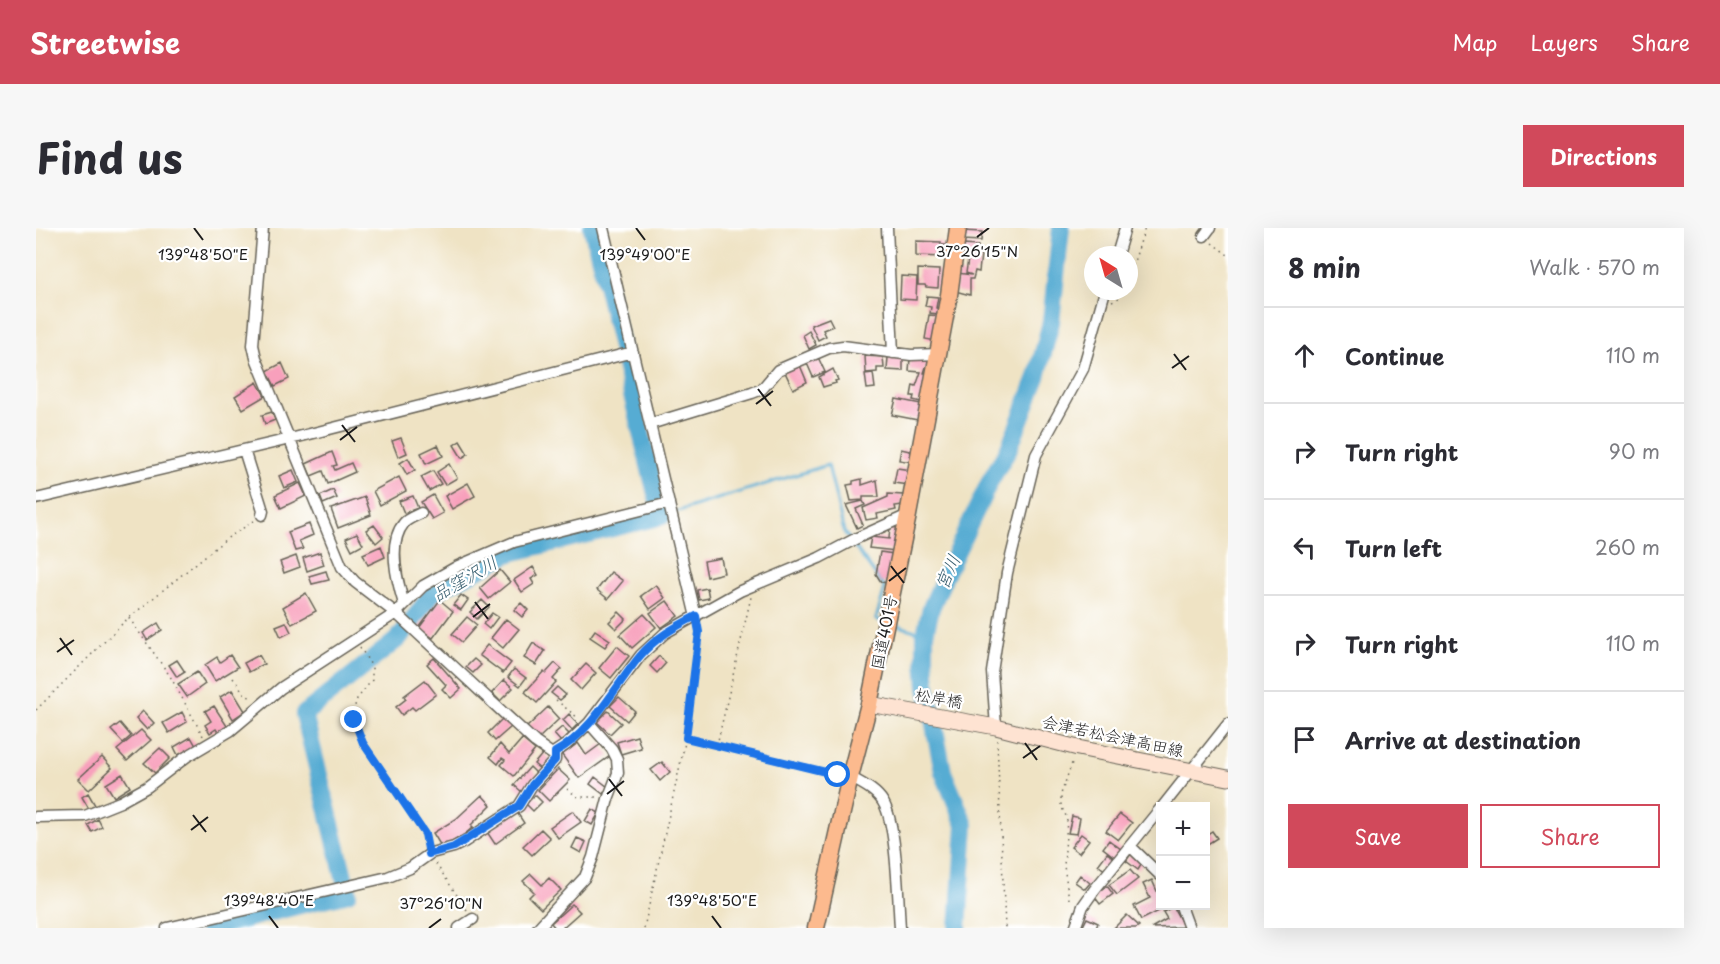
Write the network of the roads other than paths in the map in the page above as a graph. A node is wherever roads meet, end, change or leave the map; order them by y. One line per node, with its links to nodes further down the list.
1 (262, 228): 12 (street)
2 (603, 228): 8 (street)
3 (887, 228): 9 (street)
4 (958, 228): 10 (highway, 国道401号)
5 (1125, 228): 6 (street)
6 (1119, 246)
7 (1103, 300): 25 (street)
8 (633, 352): 11 (street); 12 (street)
9 (893, 353): 10 (street); 11 (street)
10 (939, 354): 18 (highway, 国道401号)
11 (650, 424): 15 (street)
12 (290, 439): 13 (street); 20 (street)
13 (244, 450): 14 (street); 17 (street)
14 (36, 500)
15 (669, 503): 19 (street); 21 (street)
16 (421, 513): 19 (street)
17 (262, 515)
18 (908, 516): 21 (street); 22 (highway, 国道401号)
19 (405, 604): 20 (street)
20 (396, 613): 26 (street); 32 (street)
21 (696, 616): 24 (street)
22 (875, 705): 25 (main road, 松岸橋); 28 (highway, 国道401号)
23 (1228, 724): 27 (street)
24 (588, 725): 26 (street); 39 (street)
25 (993, 727): 27 (main road, 会津若松会津高田線)
26 (555, 752): 37 (street)
27 (1192, 771): 29 (main road, 会津若松会津高田線); 30 (street)
28 (844, 776): 40 (highway, 国道401号); 41 (street)
29 (1228, 778)
30 (1167, 802)
31 (1156, 815): 33 (street)
32 (36, 817)
33 (1130, 846): 34 (street); 42 (street)
34 (1156, 870)
35 (1182, 910): 43 (street)
36 (473, 919): 38 (street)
37 (167, 928)
38 (459, 928)
39 (538, 928)
40 (816, 928)
41 (900, 928)
42 (1075, 928)
43 (1189, 928)

